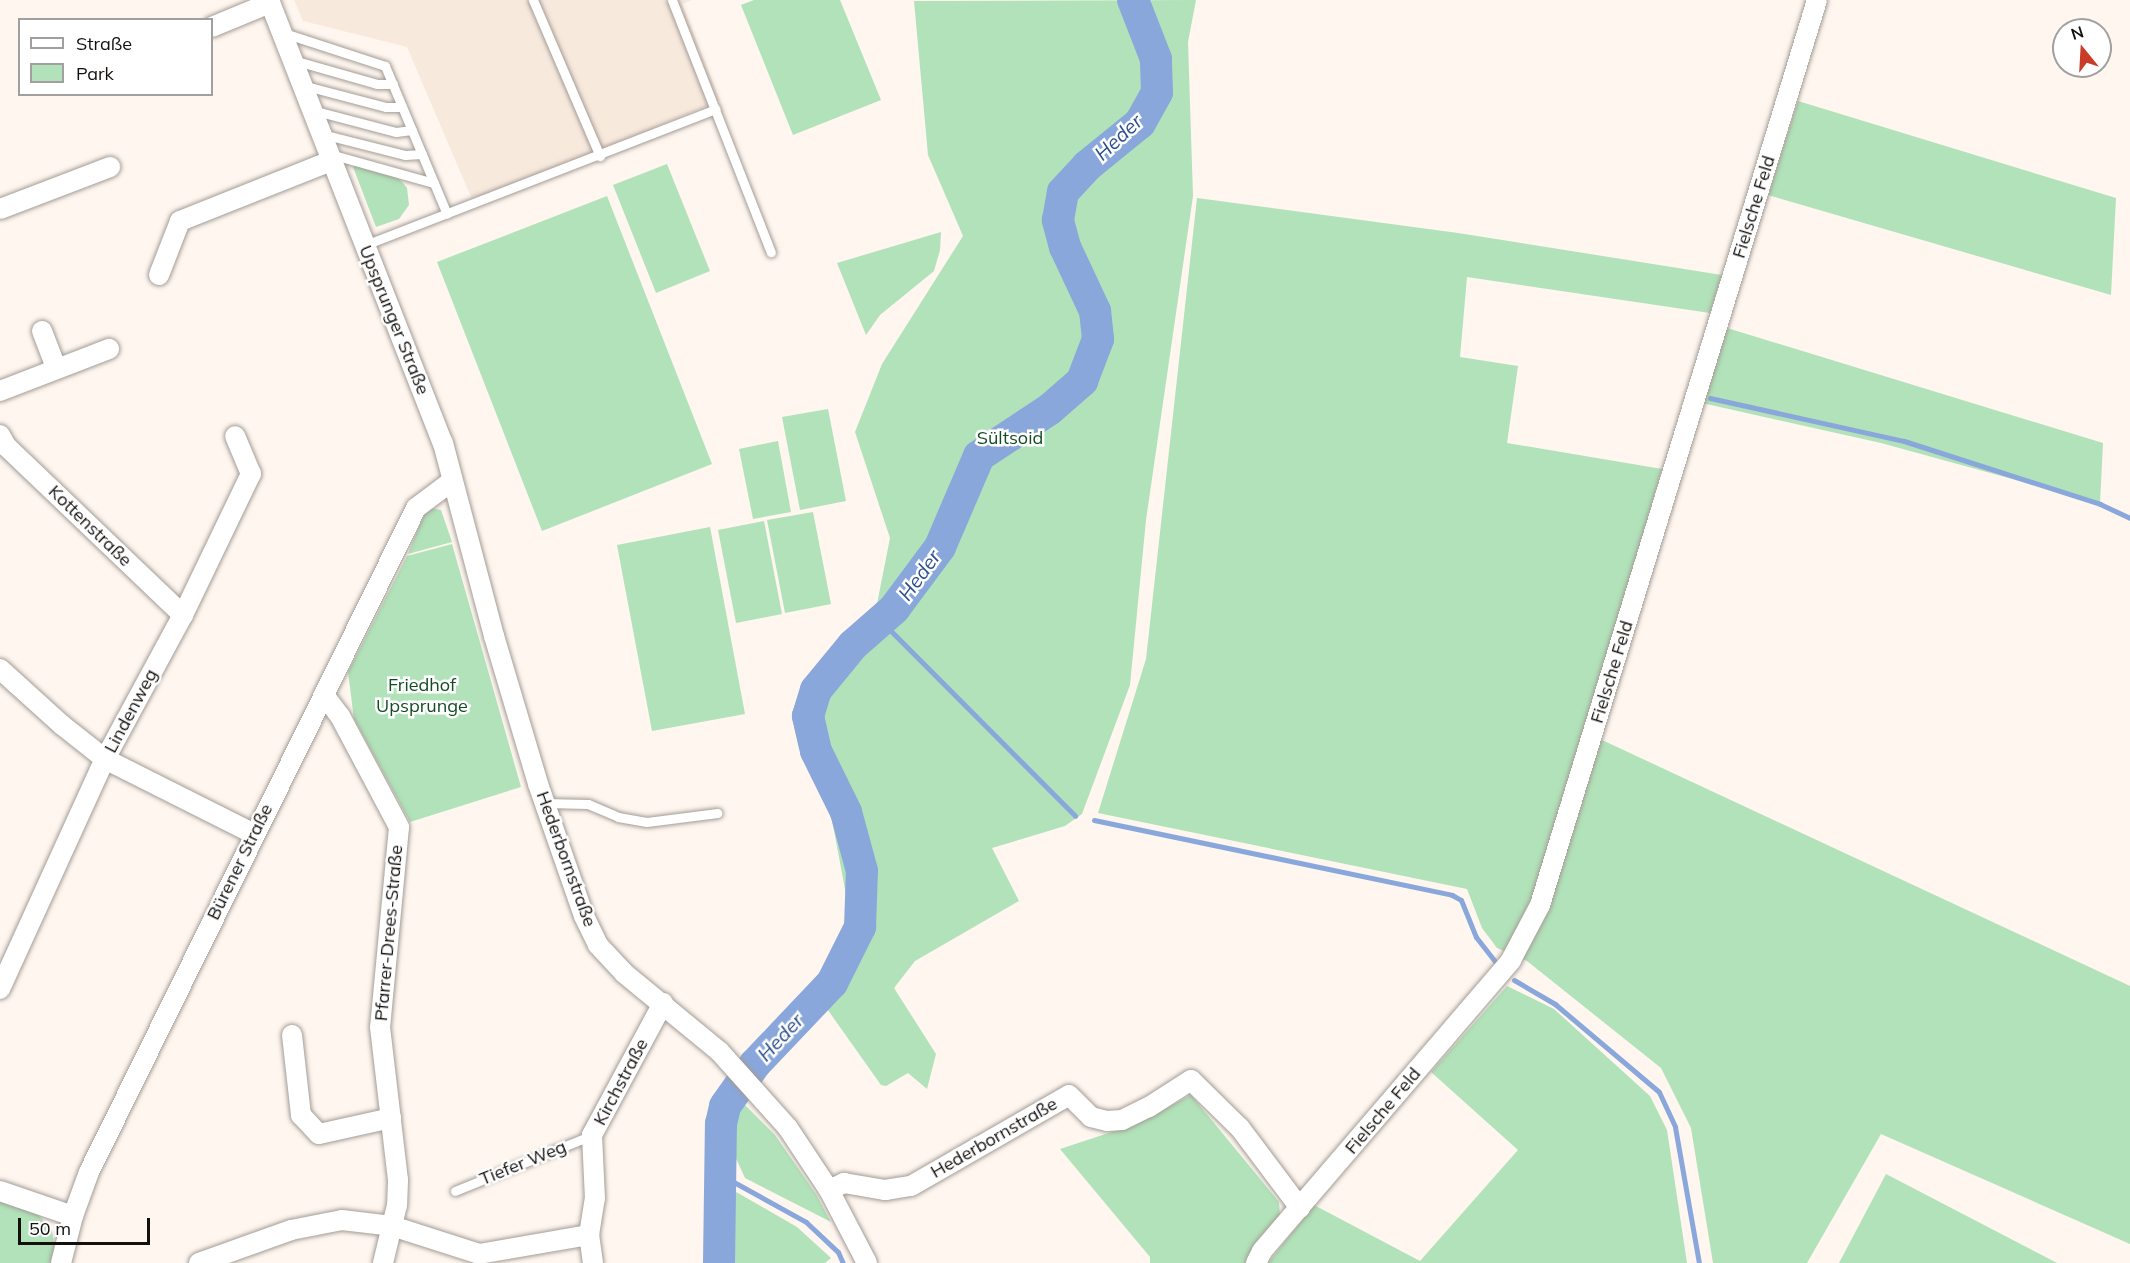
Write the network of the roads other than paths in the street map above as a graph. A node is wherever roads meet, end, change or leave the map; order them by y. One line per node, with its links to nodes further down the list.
1 (533, 0): 16 (lane)
2 (672, 0): 11 (lane)
3 (1817, 0): 47 (street, Fielsche Feld)
4 (269, 1): 5 (street, Upsprunger Straße); 6 (street, Upsprunger Straße)
5 (213, 27)
6 (281, 33): 7 (street, Upsprunger Straße); 8 (lane)
7 (291, 59): 8 (lane); 9 (street, Upsprunger Straße)
8 (393, 84): 10 (lane)
9 (301, 85): 10 (lane); 12 (street, Upsprunger Straße)
10 (402, 107): 13 (lane)
11 (716, 109): 16 (lane); 23 (lane)
12 (311, 110): 13 (lane); 14 (street, Upsprunger Straße)
13 (412, 130): 15 (lane)
14 (320, 133): 15 (lane); 17 (street, Upsprunger Straße)
15 (422, 154): 19 (lane)
16 (600, 156): 21 (lane)
17 (329, 157): 19 (lane); 22 (street, Upsprunger Straße); 24 (street)
18 (110, 167): 20 (street)
19 (434, 183): 21 (lane)
20 (0, 209)
21 (447, 214): 22 (lane)
22 (365, 245): 31 (street, Upsprunger Straße)
23 (771, 252)
24 (159, 275)
25 (42, 331): 27 (street)
26 (109, 349): 27 (street)
27 (56, 368): 28 (street)
28 (0, 391)
29 (0, 435): 32 (street, Kottenstraße)
30 (236, 436): 32 (street, Lindenweg)
31 (452, 481): 34 (street, Bürener Straße); 36 (street, Hederbornstraße)
32 (183, 615): 35 (street, Lindenweg)
33 (0, 669): 35 (street)
34 (324, 695): 38 (street, Bürener Straße); 42 (street, Pfarrer-Drees-Straße)
35 (105, 759): 38 (street); 39 (street, Lindenweg)
36 (545, 803): 37 (lane); 40 (street, Hederbornstraße)
37 (717, 813)
38 (254, 834): 48 (street, Bürener Straße)
39 (0, 989)
40 (663, 1003): 43 (street, Kirchstraße); 44 (street, Hederbornstraße)
41 (292, 1035): 42 (street)
42 (391, 1118): 49 (street, Pfarrer-Drees-Straße)
43 (592, 1135): 46 (lane, Tiefer Weg); 50 (street, Kirchstraße)
44 (829, 1190): 47 (street, Hederbornstraße); 56 (street, Hederbornstraße)
45 (0, 1191): 48 (street)
46 (455, 1191)
47 (1300, 1208): 57 (street, Fielsche Feld)
48 (73, 1216): 52 (street, Bürener Straße)
49 (392, 1226): 51 (street); 53 (street); 54 (street, Pfarrer-Drees-Straße)
50 (589, 1235): 51 (street); 55 (street, Kirchstraße)
51 (479, 1258)
52 (61, 1263)
53 (199, 1263)
54 (383, 1263)
55 (593, 1263)
56 (867, 1263)
57 (1256, 1263)

